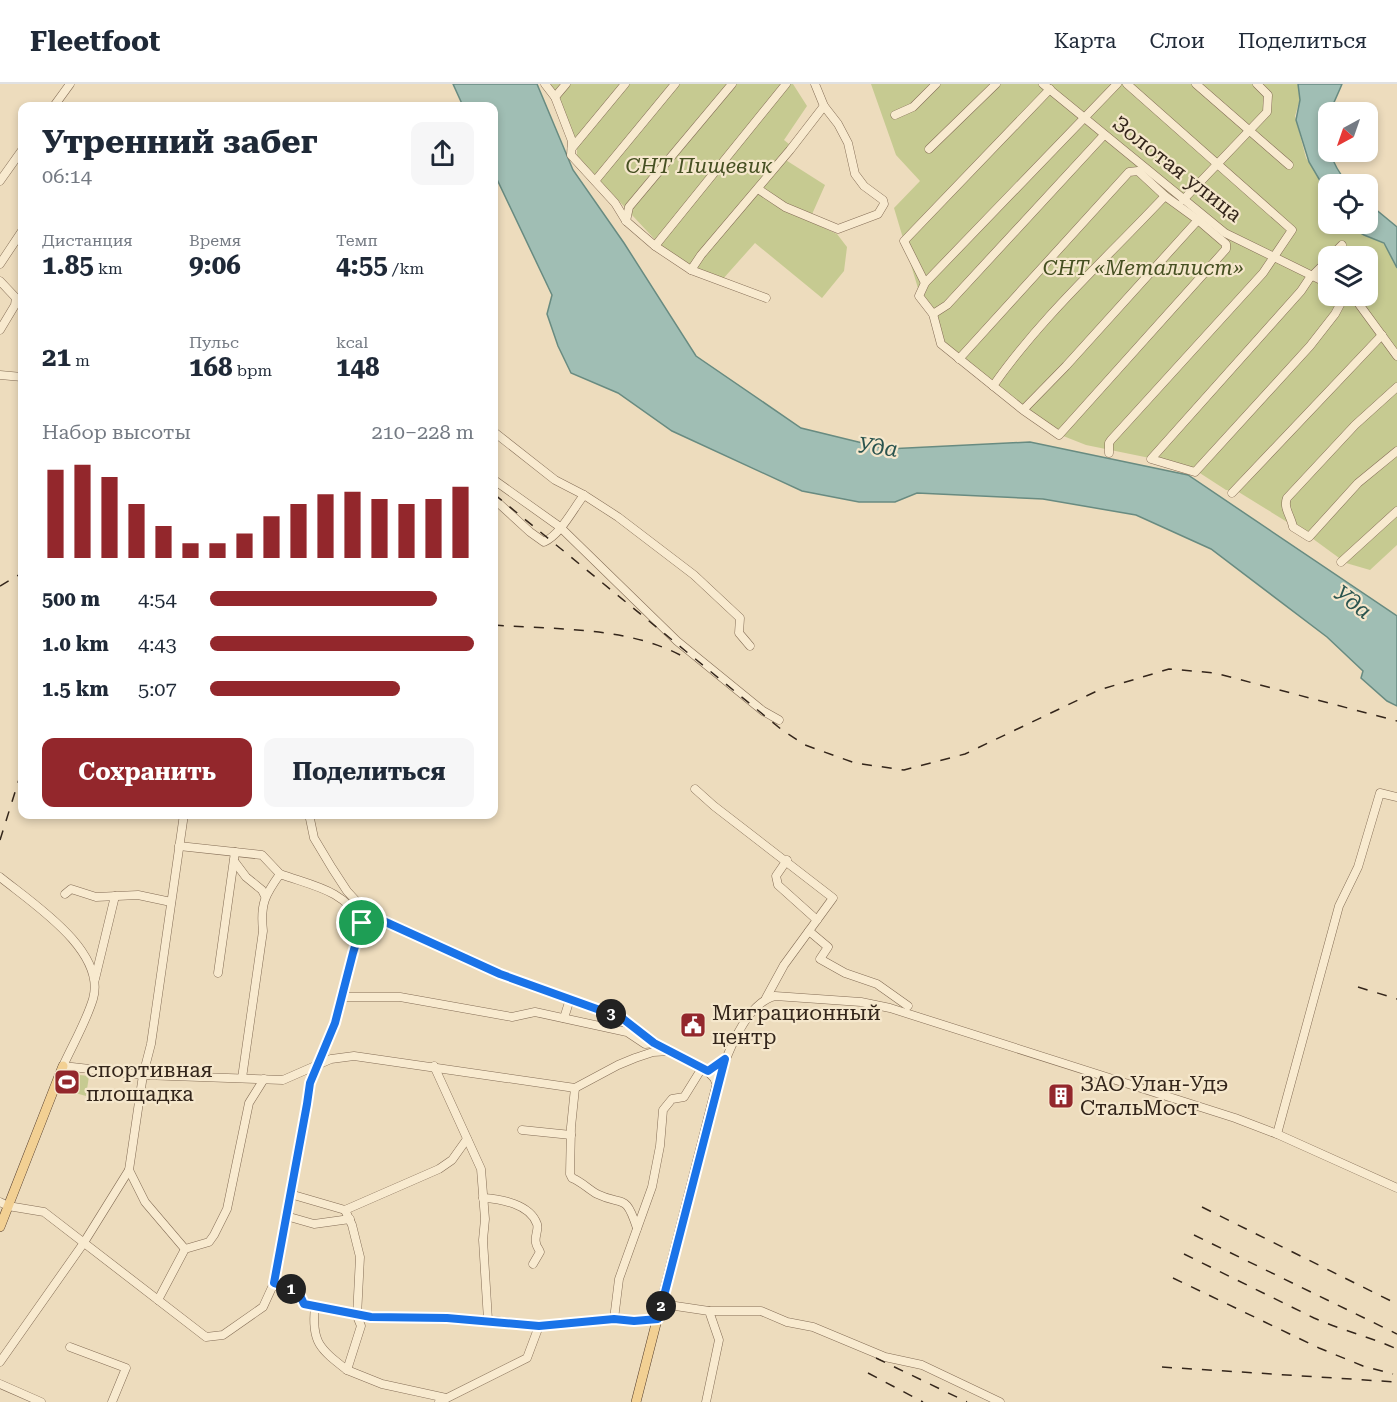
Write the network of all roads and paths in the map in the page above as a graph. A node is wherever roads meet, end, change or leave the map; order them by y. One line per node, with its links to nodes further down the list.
1 (70, 84): 17 (street)
2 (545, 84): 16 (street)
3 (566, 84): 16 (street)
4 (625, 84): 24 (street)
5 (675, 84): 29 (street)
6 (732, 84): 34 (street)
7 (786, 84): 36 (street)
8 (815, 84): 18 (street)
9 (936, 84): 19 (street)
10 (996, 84): 23 (street)
11 (1117, 84): 20 (street)
12 (1127, 84): 26 (street)
13 (1196, 84): 21 (street)
14 (1257, 84): 21 (street)
15 (1047, 87): 20 (street, Золотая улица); 44 (street)
16 (555, 97): 24 (street)
17 (57, 102)
18 (824, 106): 30 (street); 30 (street)
19 (895, 115)
20 (1085, 118): 22 (street, Золотая улица); 44 (street)
21 (1249, 131): 26 (street); 27 (street)
22 (1104, 135): 31 (street, Золотая улица); 50 (street)
23 (930, 149)
24 (571, 150): 29 (street)
25 (18, 156): 28 (street)
26 (1218, 164): 32 (street); 37 (street)
27 (1289, 165)
28 (0, 181)
29 (595, 182): 34 (street)
30 (758, 189): 39 (street)
31 (1168, 195): 32 (street, Золотая улица); 33 (street); 54 (street); 57 (street)
32 (1183, 200): 37 (street, Золотая улица)
33 (1198, 220): 59 (street); 59 (street)
34 (626, 221): 36 (street)
35 (18, 237): 38 (street)
36 (655, 246): 39 (street)
37 (1274, 256): 41 (street, Золотая улица); 62 (street)
38 (0, 264)
39 (691, 270): 47 (street)
40 (1318, 270): 41 (street)
41 (1313, 275): 42 (street, Золотая улица); 48 (street)
42 (1318, 278)
43 (0, 281): 45 (street)
44 (925, 283): 50 (street)
45 (18, 294)
46 (18, 298): 51 (street)
47 (766, 298)
48 (1339, 306)
49 (1357, 306): 52 (street)
50 (933, 314): 54 (street)
51 (0, 330)
52 (1382, 336): 53 (street); 64 (street)
53 (1397, 356)
54 (959, 359): 57 (street)
55 (0, 375): 56 (street)
56 (18, 377)
57 (993, 386): 59 (street)
58 (1397, 387): 61 (street)
59 (1023, 410)
60 (498, 435): 65 (street)
61 (1397, 451)
62 (1109, 453)
63 (498, 483): 68 (street)
64 (1232, 493)
65 (584, 495): 68 (street); 70 (street)
66 (498, 503): 68 (street)
67 (1397, 511): 69 (street)
68 (560, 527): 71 (street)
69 (1341, 562)
70 (750, 646)
71 (779, 720)
72 (695, 789): 78 (street)
73 (1397, 797): 109 (street)
74 (182, 819): 76 (street)
75 (310, 819): 85 (street)
76 (179, 846): 77 (street); 84 (street)
77 (234, 857): 79 (street); 83 (street); 89 (street)
78 (787, 861): 86 (street); 86 (street)
79 (280, 874): 83 (street); 87 (street)
80 (0, 877): 90 (street)
81 (65, 894): 82 (street)
82 (115, 896): 84 (street); 90 (street)
83 (265, 896): 104 (street)
84 (171, 902): 103 (street)
85 (368, 914): 87 (street); 93 (street)
86 (817, 920): 88 (street)
87 (362, 923): 91 (street)
88 (809, 931): 92 (street); 94 (street)
89 (218, 973)
90 (95, 981): 99 (street)
91 (342, 997): 95 (street); 101 (street)
92 (766, 998): 98 (street); 109 (street)
93 (570, 999): 95 (street); 96 (street)
94 (908, 1006)
95 (564, 1018): 96 (street)
96 (654, 1043): 97 (street)
97 (670, 1051): 102 (street); 107 (street)
98 (725, 1059): 102 (street); 106 (street)
99 (63, 1066): 103 (street); 116 (main road)
100 (434, 1066): 101 (street); 107 (street); 111 (street)
101 (315, 1067): 105 (street); 114 (street)
102 (705, 1070): 106 (street); 121 (street)
103 (143, 1075): 104 (street); 112 (street)
104 (242, 1078): 105 (street)
105 (264, 1079): 123 (street)
106 (717, 1085): 127 (main road)
107 (575, 1088): 110 (street)
108 (522, 1130): 110 (street)
109 (1277, 1134): 113 (street)
110 (571, 1135): 121 (street)
111 (467, 1139): 115 (street); 117 (street)
112 (129, 1170): 122 (street); 123 (street)
113 (1397, 1188)
114 (290, 1194): 117 (street); 118 (street)
115 (483, 1198): 124 (street); 133 (street)
116 (4, 1204): 120 (main road); 122 (street)
117 (345, 1210): 119 (street)
118 (286, 1216): 119 (street); 125 (street)
119 (350, 1219): 130 (street)
120 (0, 1227)
121 (637, 1228): 131 (street)
122 (83, 1244): 126 (street); 136 (street)
123 (185, 1249): 126 (street)
124 (533, 1264)
125 (274, 1283): 126 (street); 128 (street)
126 (158, 1300)
127 (662, 1304): 129 (street); 132 (main road)
128 (315, 1307): 130 (street); 137 (street)
129 (709, 1311): 143 (street); 144 (street)
130 (357, 1316): 133 (street); 137 (street)
131 (614, 1319): 132 (street); 134 (street)
132 (658, 1319): 142 (main road)
133 (488, 1320): 134 (street)
134 (539, 1326): 139 (street)
135 (70, 1347): 141 (street)
136 (0, 1362)
137 (348, 1370): 139 (street)
138 (0, 1384): 140 (street)
139 (442, 1400)
140 (41, 1402)
141 (112, 1402)
142 (636, 1402)
143 (706, 1402)
144 (1000, 1402)

